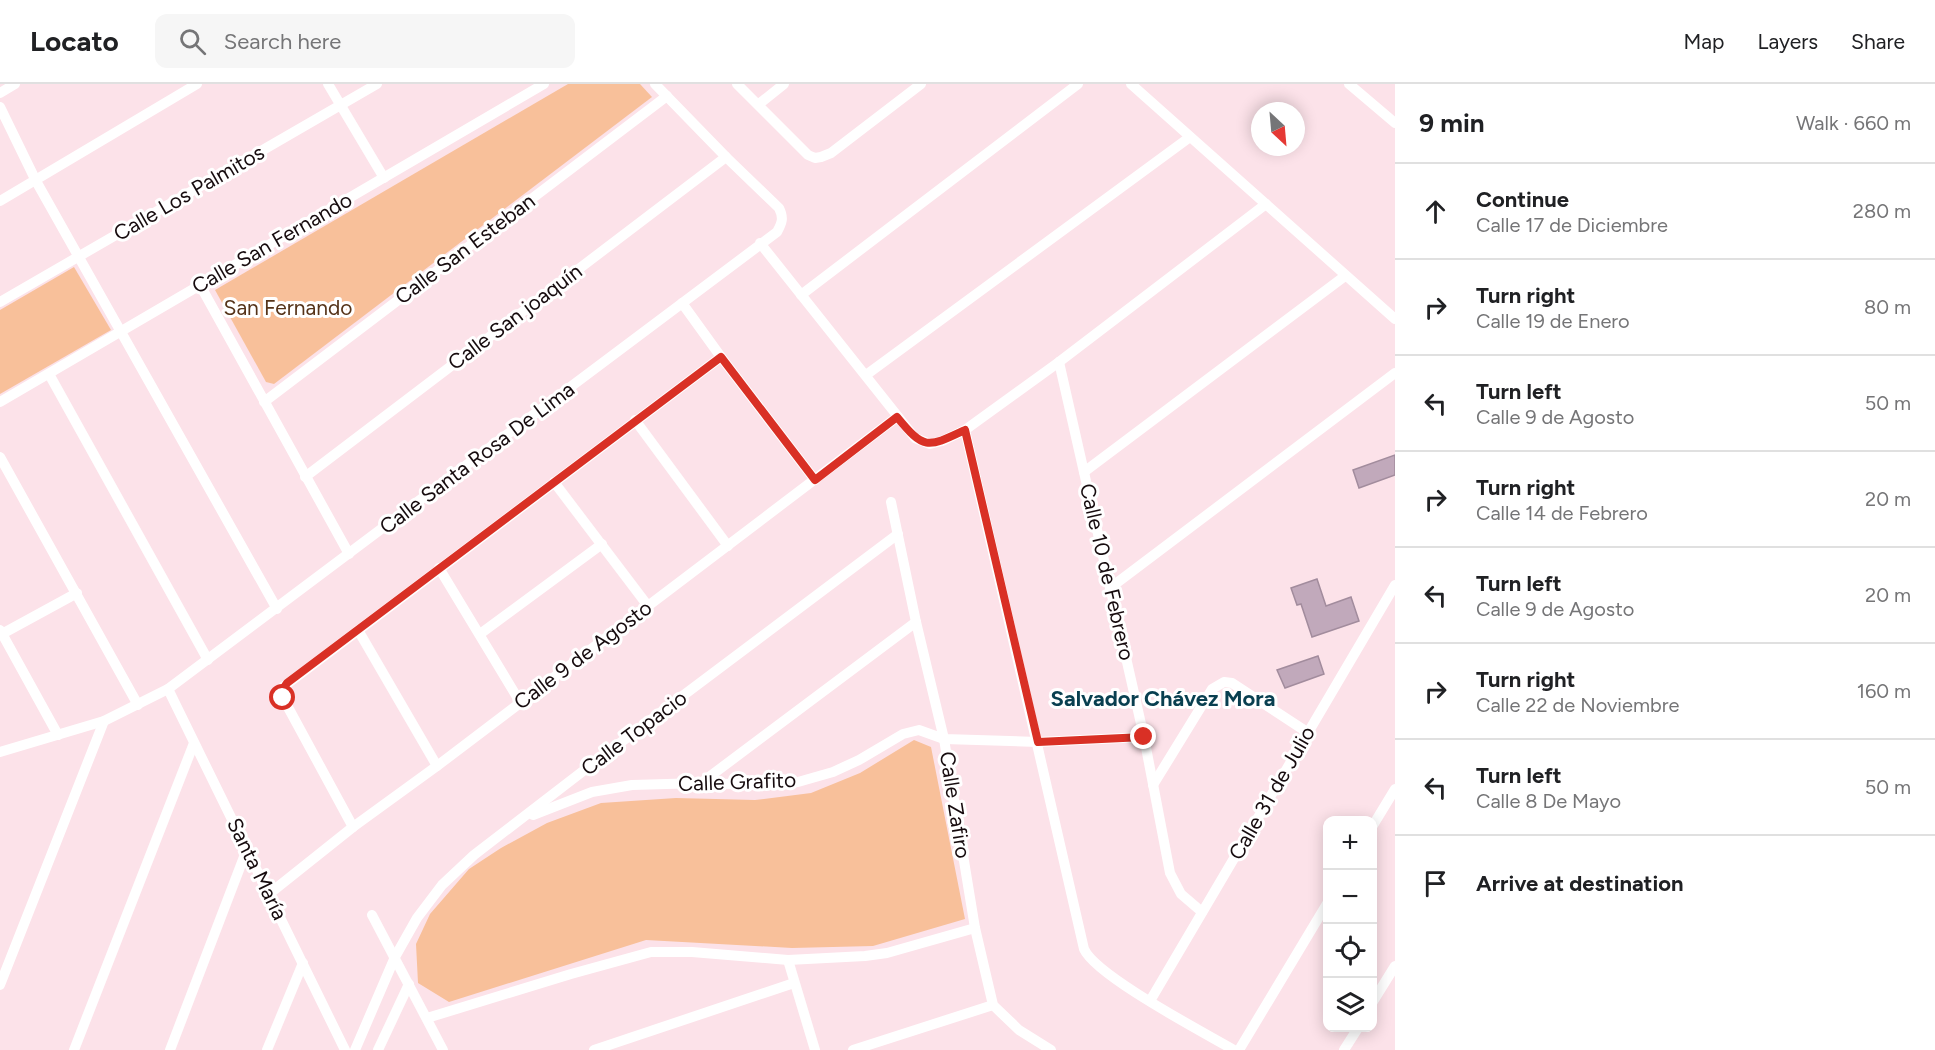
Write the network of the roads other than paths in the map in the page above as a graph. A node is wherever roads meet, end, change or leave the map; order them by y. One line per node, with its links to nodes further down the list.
1 (15, 84): 13 (street)
2 (197, 84): 22 (street)
3 (328, 84): 16 (street)
4 (377, 84): 16 (street, Calle Los Palmitos)
5 (544, 84): 21 (street, Calle San Fernando)
6 (655, 84): 14 (street)
7 (737, 84): 15 (street)
8 (784, 84): 15 (street)
9 (921, 84): 15 (street)
10 (1078, 84): 29 (street)
11 (1131, 84): 19 (street)
12 (1349, 84): 18 (street)
13 (0, 93)
14 (667, 96): 20 (street); 40 (street, Calle San Esteban)
15 (759, 104)
16 (341, 105): 21 (street); 26 (street, Calle Los Palmitos)
17 (0, 107): 22 (street)
18 (1395, 123)
19 (1190, 137): 24 (street); 38 (street)
20 (726, 157): 25 (street, Calle Santa Rosa De Lima); 46 (street, Calle San joaquín)
21 (384, 178): 28 (street, Calle San Fernando)
22 (36, 181): 23 (street); 26 (street)
23 (0, 201)
24 (1266, 204): 27 (street); 35 (street)
25 (760, 243): 29 (street); 31 (street, Calle Santa Rosa De Lima)
26 (79, 257): 30 (street, Calle Los Palmitos); 33 (street)
27 (1345, 276): 32 (street); 45 (street)
28 (200, 285): 33 (street, Calle San Fernando); 40 (street)
29 (801, 295): 38 (street)
30 (0, 302)
31 (682, 303): 34 (street); 53 (street, Calle Santa Rosa De Lima)
32 (1395, 319)
33 (120, 332): 37 (street, Calle San Fernando); 59 (street)
34 (721, 357): 42 (street); 47 (street)
35 (1059, 362): 43 (street); 45 (street, Calle 10 de Febrero)
36 (1395, 373): 56 (street)
37 (49, 374): 39 (street, Calle San Fernando); 64 (street)
38 (866, 375): 41 (street)
39 (0, 402)
40 (264, 402): 46 (street)
41 (897, 417): 43 (street); 47 (street, Calle 9 de Agosto)
42 (635, 420): 48 (street); 52 (street)
43 (965, 430): 74 (street)
44 (0, 457): 57 (street)
45 (1084, 472): 56 (street, Calle 10 de Febrero)
46 (305, 477): 53 (street)
47 (815, 480): 52 (street, Calle 9 de Agosto)
48 (554, 482): 51 (street); 54 (street)
49 (891, 502): 50 (street, Calle Zafiro)
50 (898, 534): 60 (street, Calle Zafiro); 80 (street, Calle Topacio)
51 (602, 544): 58 (street); 63 (street)
52 (728, 546): 58 (street, Calle 9 de Agosto)
53 (349, 554): 59 (street, Calle Santa Rosa De Lima)
54 (439, 568): 61 (street); 63 (street)
55 (1395, 585): 69 (street, Calle 31 de Julio)
56 (1110, 588): 71 (street, Calle 10 de Febrero)
57 (77, 593): 62 (street); 67 (street)
58 (648, 606): 66 (street, Calle 9 de Agosto)
59 (277, 609): 64 (street, Calle Santa Rosa De Lima)
60 (916, 622): 72 (street, Calle Zafiro); 77 (street)
61 (358, 630): 76 (street); 82 (street)
62 (1, 633): 70 (street)
63 (480, 634): 66 (street)
64 (208, 660): 65 (street, Calle Santa Rosa De Lima)
65 (168, 689): 67 (street, Calle Santa Rosa De Lima); 73 (street, Santa María)
66 (520, 702): 76 (street, Calle 9 de Agosto)
67 (138, 705): 68 (street, Calle Santa Rosa De Lima)
68 (104, 721): 70 (street, Calle Santa Rosa De Lima); 95 (street)
69 (1307, 732): 78 (street); 86 (street, Calle 31 de Julio)
70 (58, 735): 75 (street, Calle Santa Rosa De Lima)
71 (1144, 737): 74 (street, Calle Grafito); 78 (street, Calle 10 de Febrero)
72 (944, 739): 74 (street, Calle Grafito); 77 (street, Calle Grafito); 88 (street, Calle Zafiro)
73 (194, 742): 83 (street, Santa María); 101 (street)
74 (1038, 742): 97 (street)
75 (0, 752)
76 (437, 766): 82 (street, Calle 9 de Agosto)
77 (701, 783): 80 (street, Calle Grafito)
78 (1153, 785): 86 (street, Calle 10 de Febrero)
79 (1395, 789): 81 (street)
80 (522, 819): 89 (street, Calle Topacio)
81 (1377, 819)
82 (353, 827): 84 (street, Calle 9 de Agosto)
83 (247, 849): 84 (street, Santa María); 102 (street)
84 (269, 894): 91 (street, Santa María)
85 (1323, 910): 113 (street)
86 (1202, 912): 97 (street, Calle 31 de Julio)
87 (372, 915): 89 (street)
88 (975, 928): 90 (street); 98 (street, Calle Zafiro)
89 (395, 957): 94 (street); 105 (street, Calle Topacio)
90 (788, 960): 93 (street); 99 (street)
91 (303, 963): 103 (street); 104 (street, Santa María)
92 (1395, 966): 96 (street)
93 (794, 983): 108 (street); 109 (street)
94 (409, 984): 99 (street); 106 (street)
95 (0, 985)
96 (1377, 995)
97 (1150, 1001): 112 (street)
98 (993, 1005): 110 (street); 111 (street)
99 (428, 1018): 107 (street)
100 (1355, 1032): 114 (street)
101 (74, 1050)
102 (170, 1050)
103 (267, 1050)
104 (345, 1050)
105 (355, 1050)
106 (378, 1050)
107 (443, 1050)
108 (594, 1050)
109 (815, 1050)
110 (853, 1050)
111 (1051, 1050)
112 (1234, 1050)
113 (1239, 1050)
114 (1344, 1050)

